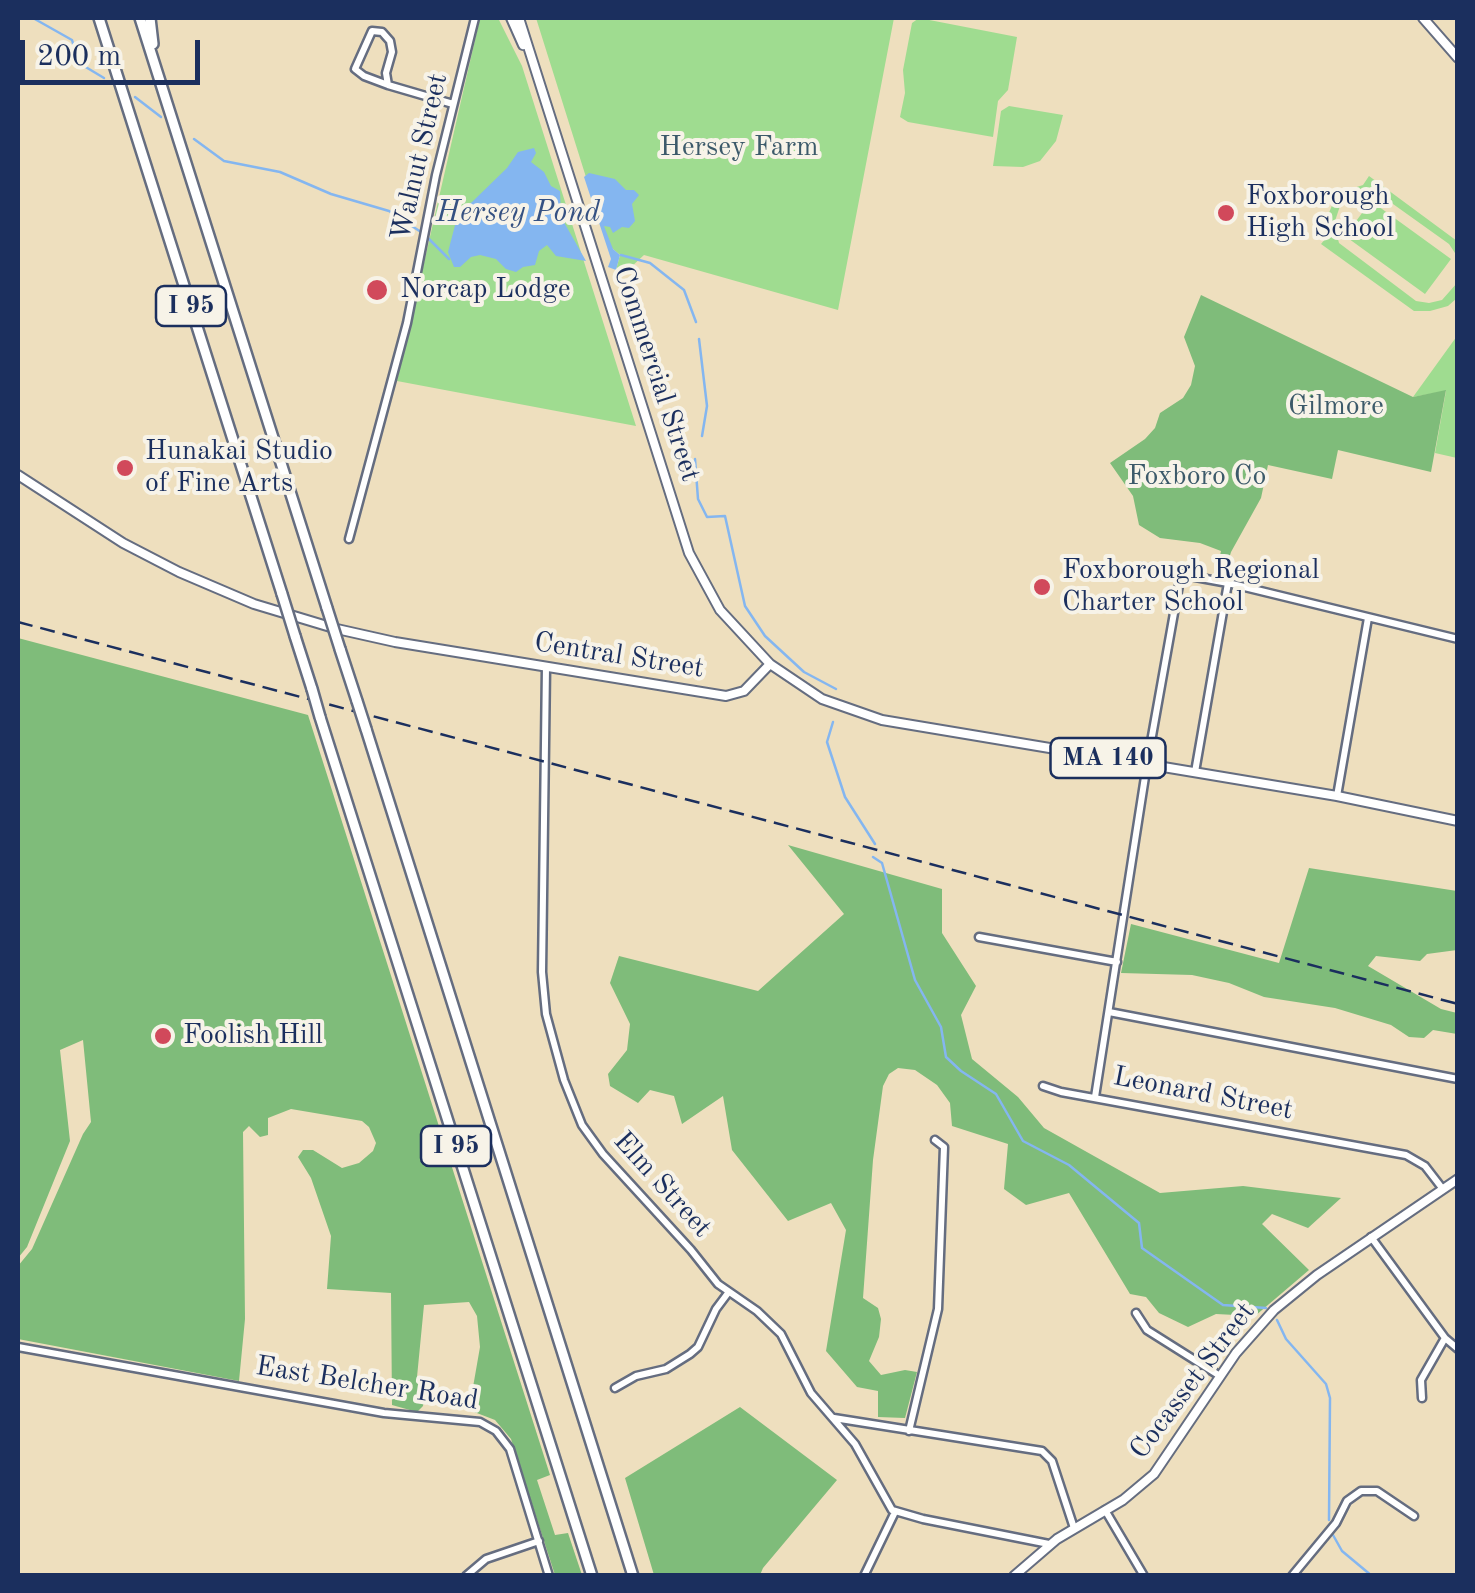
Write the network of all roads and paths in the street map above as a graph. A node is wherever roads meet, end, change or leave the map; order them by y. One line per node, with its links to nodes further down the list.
1 (140, 18): 9 (highway, I 95)
2 (150, 18): 9 (highway)
3 (475, 18): 12 (street, Walnut Street)
4 (510, 18): 10 (main road, Commercial Street / MA 140)
5 (518, 18): 10 (main road, Commercial Street / MA 140)
6 (1423, 18): 8 (main road)
7 (100, 19): 54 (highway, I 95, bridge)
8 (1458, 58)
9 (154, 62): 55 (highway, I 95, bridge)
10 (538, 77): 20 (main road, Commercial Street / MA 140)
11 (388, 86): 11 (street); 12 (street)
12 (453, 104): 14 (street, Walnut Street)
13 (18, 475): 21 (main road, Central Street)
14 (349, 539)
15 (1140, 567): 16 (street)
16 (1180, 574): 17 (street); 22 (street, Leonard Street)
17 (1228, 583): 18 (street); 23 (street)
18 (1368, 618): 19 (street); 24 (street)
19 (1458, 639)
20 (770, 664): 21 (main road, Central Street); 22 (main road, MA 140)
21 (546, 666): 36 (street, Elm Street)
22 (1146, 764): 23 (main road, MA 140); 27 (street, Leonard Street)
23 (1195, 772): 24 (main road, MA 140)
24 (1337, 796): 25 (main road, MA 140)
25 (1458, 821)
26 (979, 937): 27 (street)
27 (1116, 962): 28 (street, Leonard Street)
28 (1109, 1012): 29 (street); 31 (street, Leonard Street)
29 (1458, 1079)
30 (1043, 1086): 31 (street)
31 (1095, 1097): 34 (street, Leonard Street)
32 (935, 1140): 45 (street)
33 (1458, 1179): 34 (main road, Cocasset Street)
34 (1442, 1188): 35 (main road, Cocasset Street)
35 (1371, 1237): 38 (street); 41 (main road, Cocasset Street)
36 (728, 1293): 42 (street); 44 (street, Elm Street)
37 (1136, 1312): 41 (street)
38 (1445, 1338): 40 (street); 43 (street)
39 (18, 1347): 50 (street, East Belcher Road)
40 (1458, 1349)
41 (1220, 1376): 46 (main road, Cocasset Street)
42 (615, 1388)
43 (1422, 1398)
44 (833, 1418): 45 (street); 47 (street, Elm Street)
45 (909, 1431): 49 (street)
46 (1105, 1510): 49 (main road, Cocasset Street); 58 (street)
47 (895, 1512): 51 (street); 56 (street)
48 (1414, 1516): 59 (street)
49 (1074, 1528): 51 (main road, Cocasset Street)
50 (539, 1541): 52 (street); 53 (street, East Belcher Road)
51 (1049, 1544): 57 (main road, Cocasset Street)
52 (466, 1576)
53 (549, 1576)
54 (592, 1576)
55 (634, 1576)
56 (864, 1576)
57 (1014, 1576)
58 (1144, 1576)
59 (1292, 1576)

